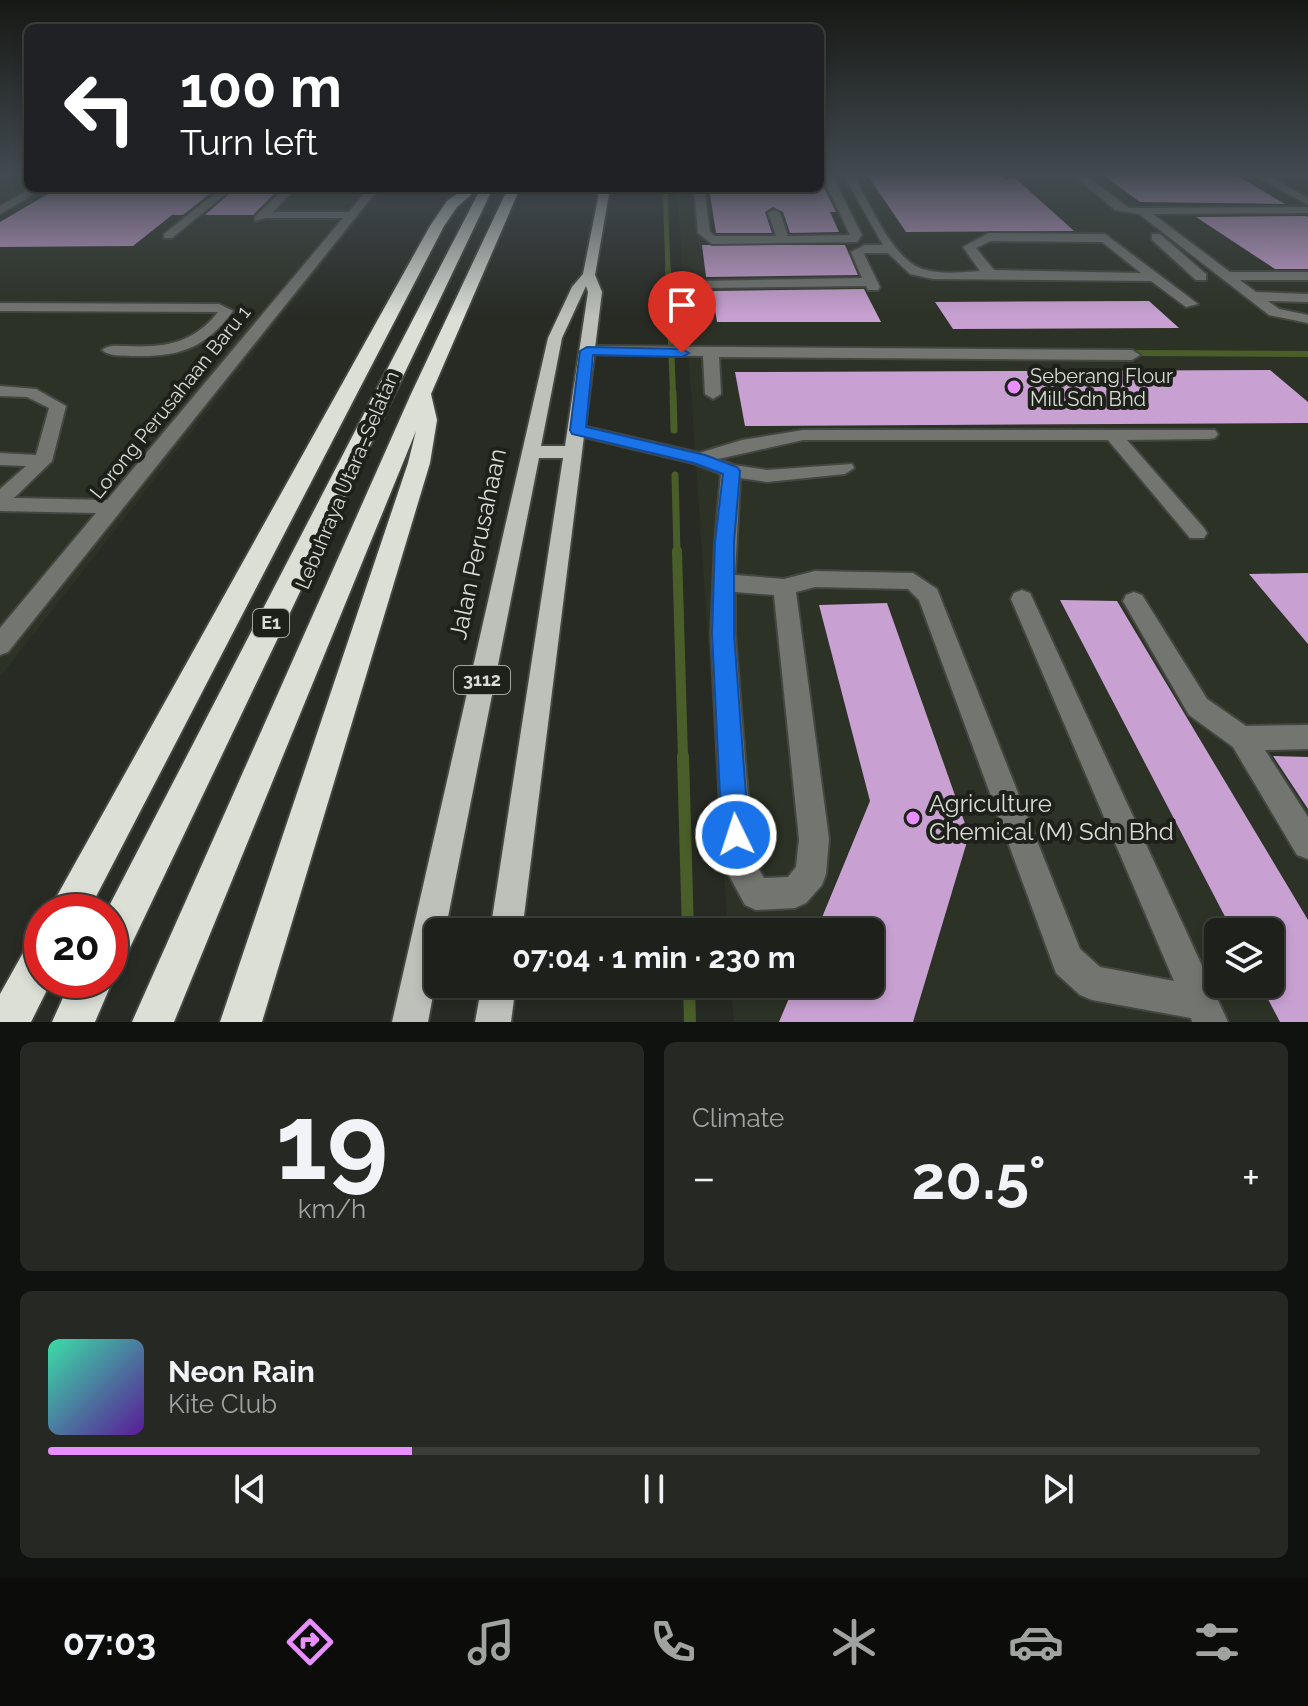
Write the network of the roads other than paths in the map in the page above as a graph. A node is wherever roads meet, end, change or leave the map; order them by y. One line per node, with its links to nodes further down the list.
1 (186, 222): 15 (street)
2 (256, 222): 14 (street)
3 (347, 222): 49 (street, Lorong Perusahaan Baru 1)
4 (441, 222): 59 (highway)
5 (470, 222): 60 (highway, Lebuhraya Utara–Selatan / E1)
6 (499, 222): 37 (highway, Lebuhraya Utara–Selatan / E1)
7 (599, 222): 20 (main road, Jalan Perusahaan / 3112)
8 (703, 222): 16 (street)
9 (777, 222): 16 (street)
10 (849, 222): 16 (street)
11 (876, 222): 17 (street)
12 (1146, 222): 24 (street)
13 (1150, 222): 21 (street)
14 (253, 225)
15 (168, 236)
16 (784, 241)
17 (892, 249): 19 (street); 25 (street)
18 (695, 269): 25 (street)
19 (991, 274): 23 (street); 23 (street)
20 (589, 275): 33 (main road, Jalan Perusahaan / 3112); 42 (main road, Jalan Perusahaan / 3112)
21 (1227, 276): 22 (street); 26 (street)
22 (1308, 276)
23 (1154, 277): 28 (street)
24 (1201, 277)
25 (701, 288): 30 (street)
26 (1253, 296): 27 (street); 31 (street)
27 (1308, 298)
28 (1191, 304)
29 (0, 307): 32 (street)
30 (705, 319)
31 (1308, 319)
32 (110, 350)
33 (587, 351): 34 (street); 41 (main road, Jalan Perusahaan / 3112)
34 (711, 354): 35 (street); 38 (street)
35 (1132, 355)
36 (0, 391): 45 (street)
37 (421, 394): 68 (highway, Lebuhraya Utara–Selatan / E1); 69 (highway)
38 (713, 394)
39 (1113, 434): 40 (street); 44 (street); 50 (street)
40 (1209, 434)
41 (576, 441): 42 (main road); 44 (street); 61 (main road, Jalan Perusahaan / 3112)
42 (531, 452): 70 (main road, Jalan Perusahaan / 3112)
43 (0, 459): 45 (street)
44 (699, 459): 47 (street)
45 (43, 461): 48 (street)
46 (845, 468): 47 (street)
47 (731, 471): 51 (street)
48 (0, 502): 49 (street)
49 (113, 507): 55 (street, Lorong Perusahaan Baru 1)
50 (1197, 533)
51 (724, 583): 52 (street); 52 (street)
52 (784, 587): 65 (street)
53 (1022, 599): 65 (street)
54 (1134, 601): 57 (street)
55 (0, 645)
56 (1308, 737): 57 (street)
57 (1242, 738): 58 (street)
58 (1308, 844)
59 (77, 894)
60 (128, 910)
61 (508, 918)
62 (24, 992): 66 (highway)
63 (84, 998): 67 (highway)
64 (497, 998): 71 (main road)
65 (1206, 1013)
66 (8, 1022)
67 (73, 1022)
68 (153, 1022)
69 (241, 1022)
70 (410, 1022)
71 (493, 1022)

